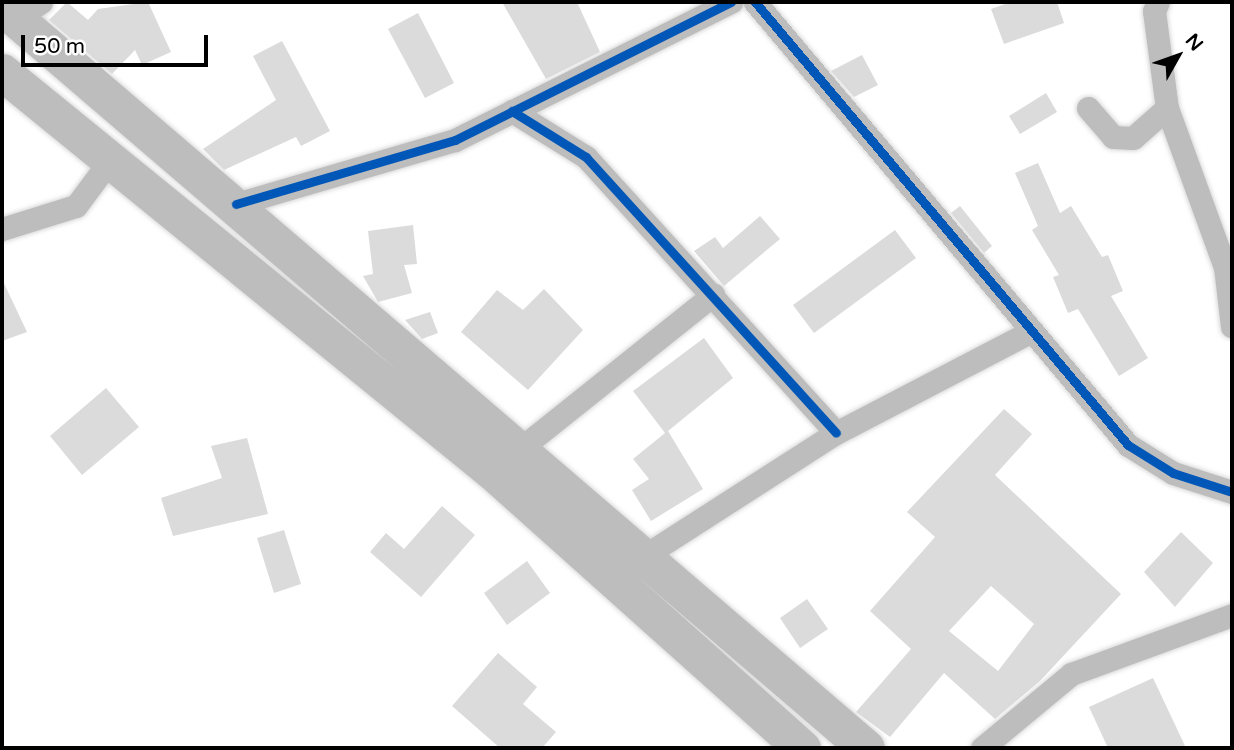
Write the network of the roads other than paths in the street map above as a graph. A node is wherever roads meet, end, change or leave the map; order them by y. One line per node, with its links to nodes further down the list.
1 (731, 2): 8 (street)
2 (755, 2): 14 (street)
3 (1158, 2): 7 (street)
4 (20, 9): 10 (main road)
5 (2, 72): 9 (main road)
6 (1088, 108): 7 (street)
7 (1167, 108): 13 (street)
8 (512, 111): 10 (street); 12 (street)
9 (108, 163): 11 (street); 20 (main road)
10 (236, 204): 16 (main road)
11 (2, 229)
12 (713, 295): 15 (street); 16 (street)
13 (1232, 327)
14 (1030, 332): 15 (street); 17 (street)
15 (836, 433): 18 (street)
16 (521, 448): 18 (main road)
17 (1232, 492)
18 (641, 558): 21 (main road)
19 (1232, 615): 22 (street)
20 (802, 748)
21 (866, 748)
22 (982, 748)

